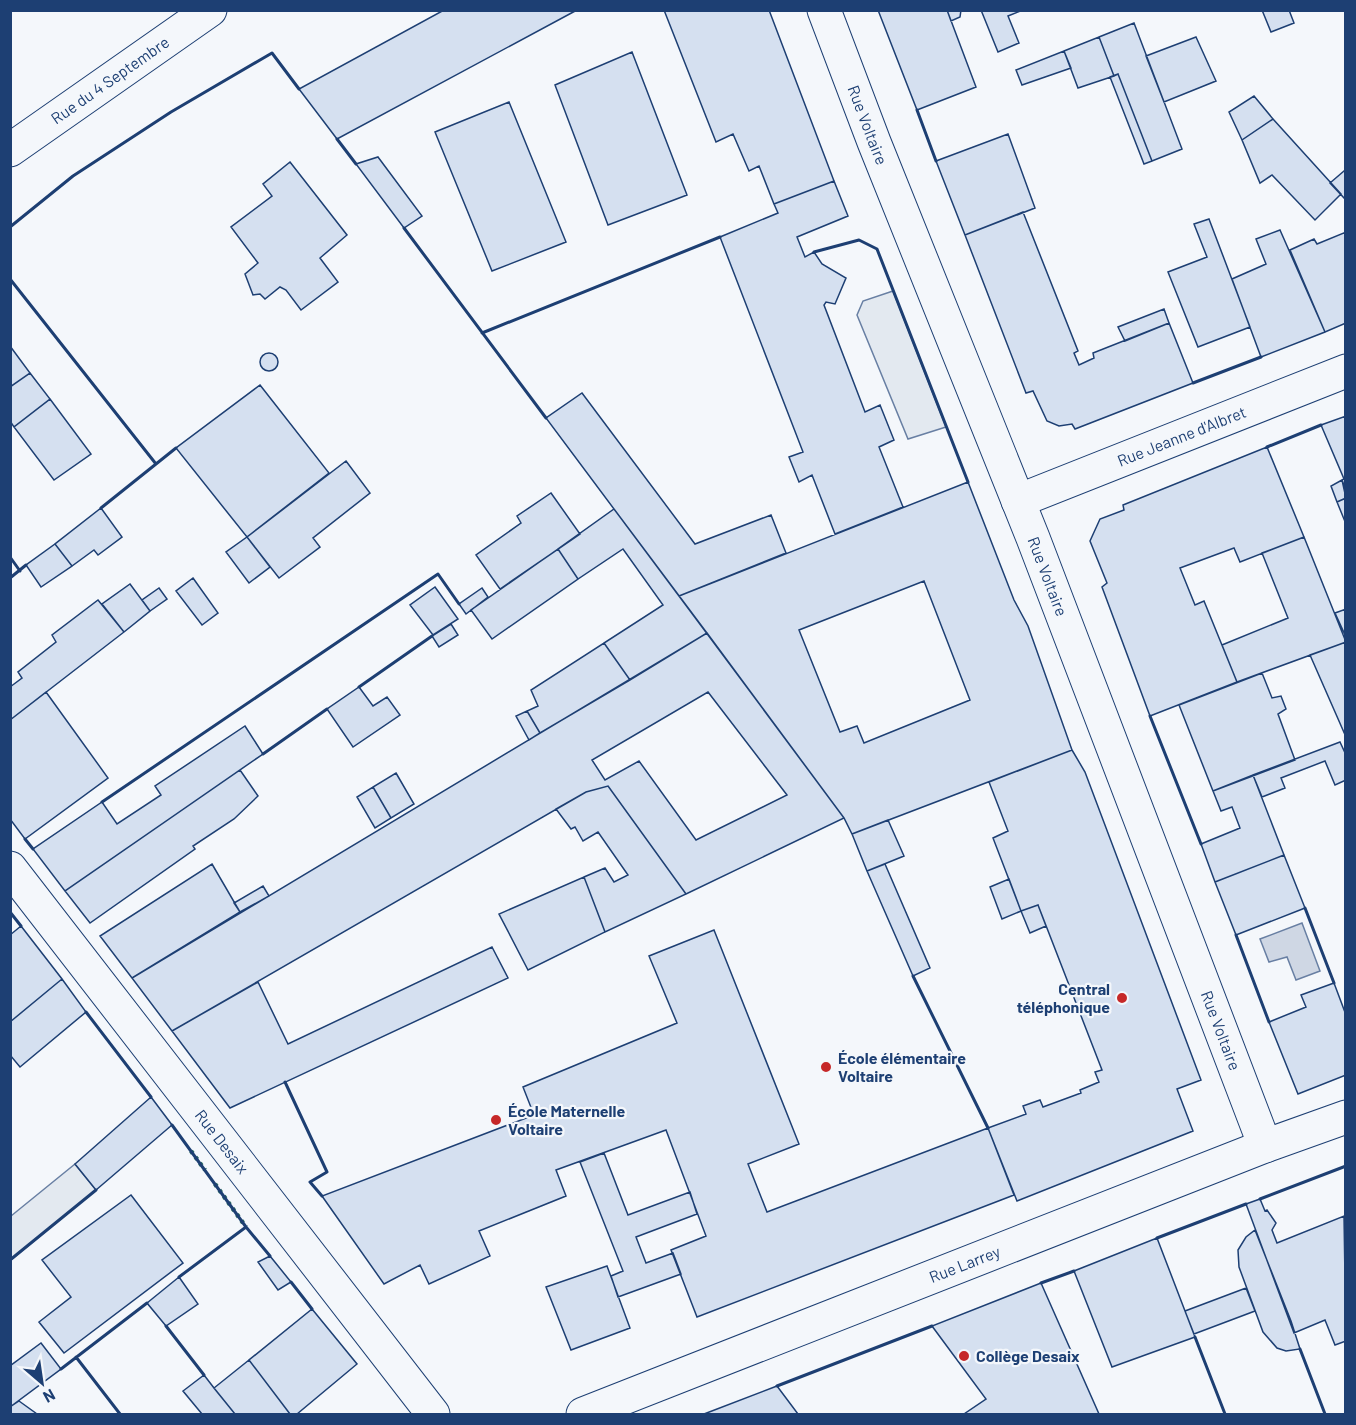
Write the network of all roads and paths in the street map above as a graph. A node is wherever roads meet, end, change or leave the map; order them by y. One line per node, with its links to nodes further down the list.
1 (824, 10): 5 (street, Rue Voltaire)
2 (200, 13): 3 (street, Rue du 4 Septembre)
3 (10, 150)
4 (1346, 371): 5 (street, Rue Jeanne d'Albret)
5 (1018, 501): 8 (street, Rue Voltaire)
6 (10, 868): 9 (street, Rue Desaix)
7 (1346, 1118): 8 (street, Rue Larrey)
8 (1265, 1146): 10 (street, Rue Larrey)
9 (433, 1414)
10 (583, 1414)

